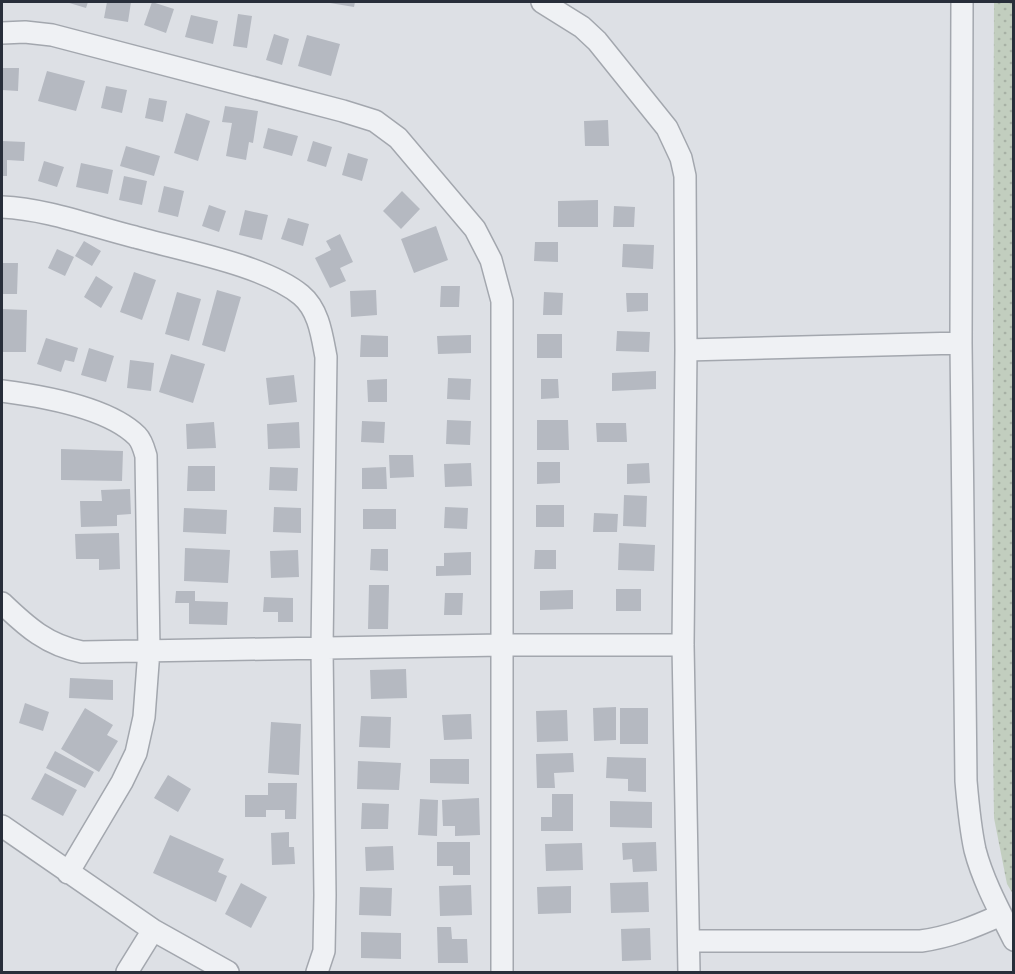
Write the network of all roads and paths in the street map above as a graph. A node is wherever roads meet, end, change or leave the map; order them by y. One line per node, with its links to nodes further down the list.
1 (542, 2): 6 (street)
2 (962, 2): 5 (street)
3 (2, 33): 9 (street)
4 (2, 207): 11 (street)
5 (961, 344): 6 (street); 15 (street)
6 (686, 350): 10 (street)
7 (2, 392): 12 (street)
8 (2, 603): 12 (street)
9 (502, 645): 10 (street); 11 (street); 22 (street)
10 (683, 645): 18 (street)
11 (322, 648): 12 (street); 21 (street)
12 (149, 650): 14 (street)
13 (2, 826): 14 (street)
14 (68, 873): 16 (street)
15 (1001, 915): 17 (street); 18 (street)
16 (153, 930): 19 (street); 20 (street)
17 (1014, 940)
18 (689, 941): 23 (street)
19 (127, 972)
20 (228, 972)
21 (317, 972)
22 (502, 972)
23 (689, 972)

